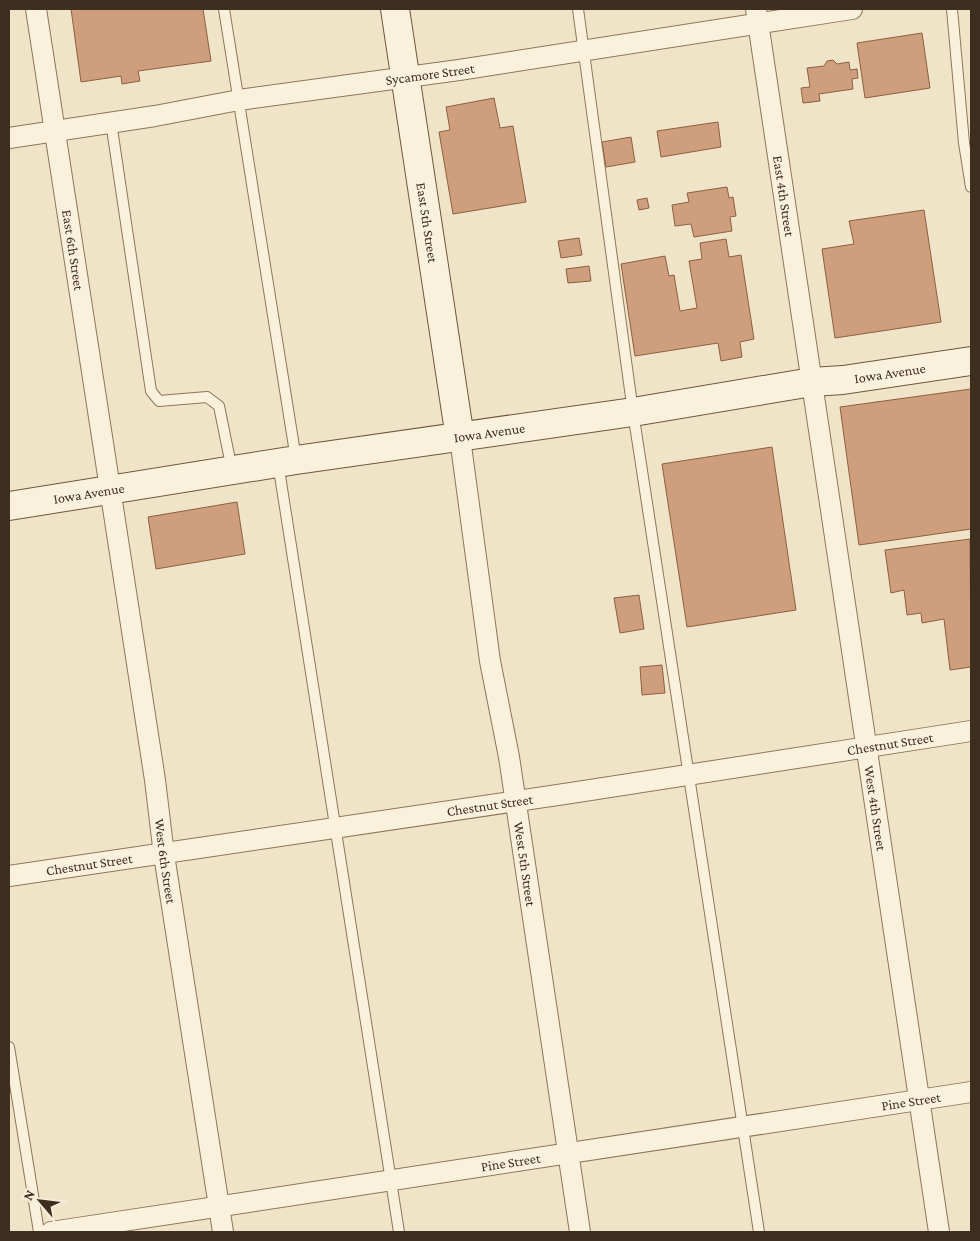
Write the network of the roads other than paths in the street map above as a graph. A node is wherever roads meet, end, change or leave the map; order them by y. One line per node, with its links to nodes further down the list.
1 (36, 9): 12 (street, East 6th Street)
2 (224, 9): 10 (lane)
3 (395, 9): 9 (street, East 5th Street)
4 (578, 9): 8 (lane)
5 (852, 9): 7 (street, Sycamore Street)
6 (952, 9): 14 (lane)
7 (757, 17): 8 (street, Sycamore Street); 16 (street, East 4th Street)
8 (584, 49): 9 (street, Sycamore Street); 17 (lane)
9 (405, 76): 10 (street, Sycamore Street); 18 (street, East 5th Street)
10 (239, 100): 11 (street, Sycamore Street); 19 (lane)
11 (111, 122): 12 (street, Sycamore Street); 20 (lane)
12 (55, 131): 13 (street, Sycamore Street); 21 (street, East 6th Street)
13 (9, 138)
14 (971, 187)
15 (971, 361): 16 (street, Iowa Avenue)
16 (812, 382): 17 (street, Iowa Avenue); 24 (street, West 4th Street)
17 (633, 412): 18 (street, Iowa Avenue); 25 (lane)
18 (460, 438): 19 (street, Iowa Avenue); 26 (street, West 5th Street)
19 (287, 461): 20 (street, Iowa Avenue); 27 (lane)
20 (232, 471): 21 (street, Iowa Avenue)
21 (110, 491): 22 (street, Iowa Avenue); 28 (street, West 6th Street)
22 (9, 506)
23 (971, 731): 24 (street, Chestnut Street)
24 (865, 747): 25 (street, Chestnut Street); 32 (street, West 4th Street)
25 (688, 775): 26 (street, Chestnut Street); 33 (lane)
26 (515, 800): 27 (street, Chestnut Street); 34 (street, West 5th Street)
27 (335, 827): 28 (street, Chestnut Street); 35 (lane)
28 (164, 855): 29 (street, Chestnut Street); 36 (street, West 6th Street)
29 (9, 876)
30 (9, 1047): 37 (lane)
31 (971, 1092): 32 (street, Pine Street)
32 (918, 1100): 33 (street, Pine Street); 43 (street, West 4th Street)
33 (744, 1128): 34 (street, Pine Street); 42 (lane)
34 (568, 1154): 35 (street, Pine Street); 41 (street, West 5th Street)
35 (390, 1179): 36 (street, Pine Street); 40 (lane)
36 (219, 1207): 38 (street, Pine Street); 39 (street, West 6th Street)
37 (39, 1232)
38 (51, 1232)
39 (223, 1232)
40 (399, 1232)
41 (580, 1232)
42 (759, 1232)
43 (939, 1232)

